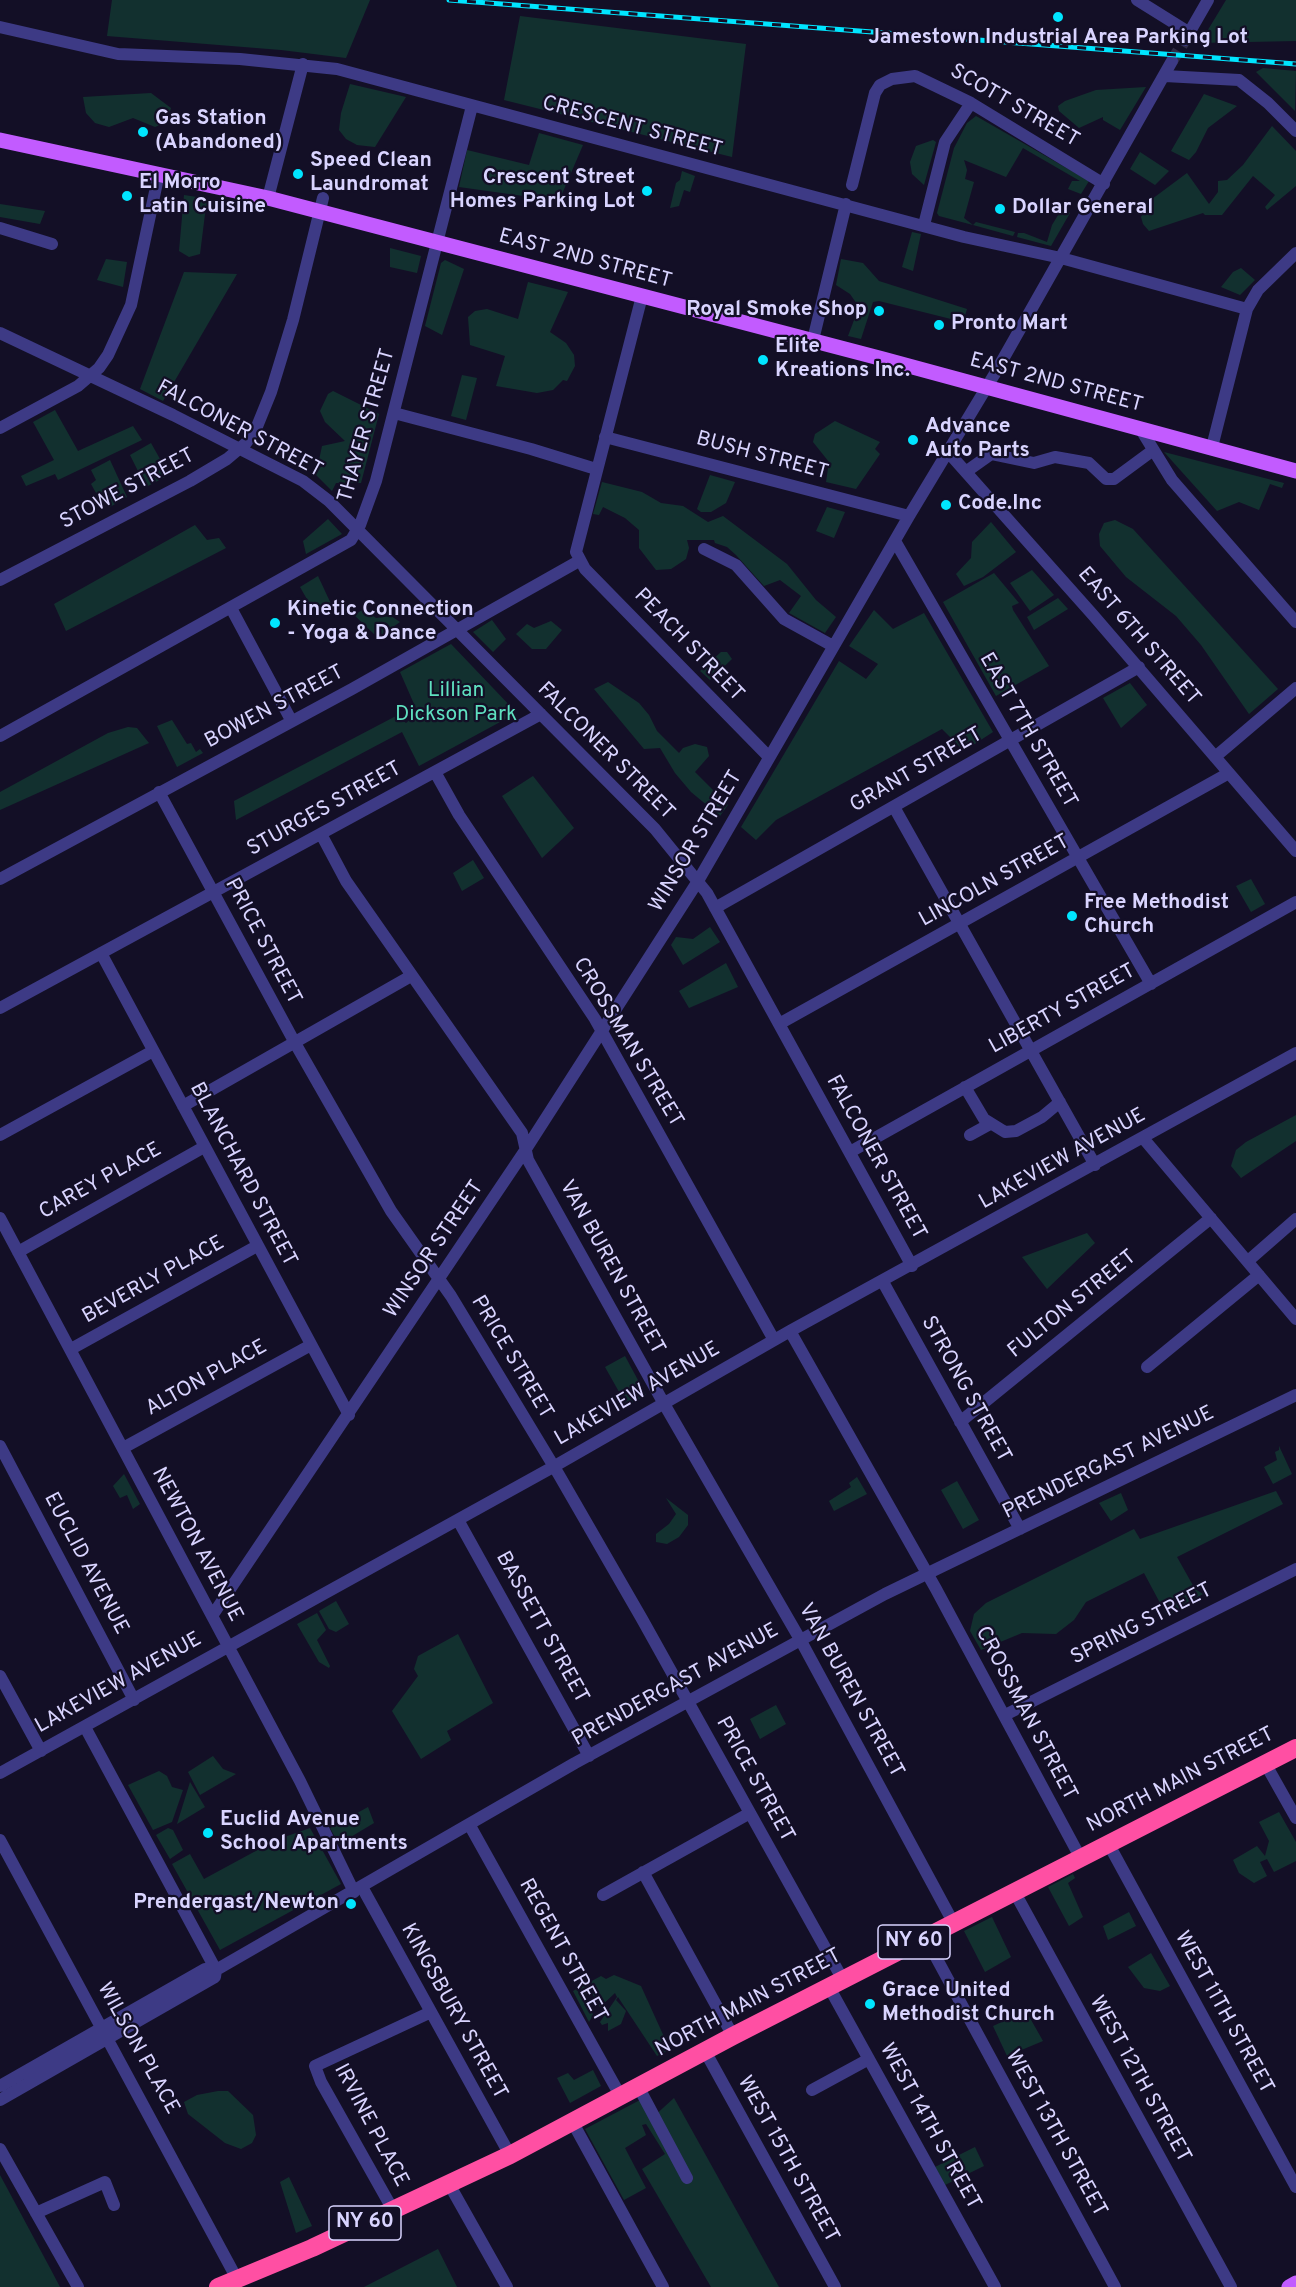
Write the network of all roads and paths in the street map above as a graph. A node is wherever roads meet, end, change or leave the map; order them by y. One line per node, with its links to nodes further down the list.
1 (1137, 0): 2 (street)
2 (1208, 0)
3 (0, 27): 5 (street, CRESCENT STREET)
4 (1172, 62): 6 (street, WINSOR STREET)
5 (303, 64): 8 (street, CRESCENT STREET); 14 (street)
6 (1165, 76): 9 (street); 12 (street, WINSOR STREET)
7 (970, 103): 12 (street, SCOTT STREET); 13 (street, SCOTT STREET); 17 (street)
8 (472, 106): 15 (street, CRESCENT STREET); 19 (street, THAYER STREET)
9 (1296, 132)
10 (0, 140): 11 (main road, EAST 2ND STREET)
11 (159, 173): 14 (main road, EAST 2ND STREET); 27 (street)
12 (1104, 184): 22 (street, WINSOR STREET)
13 (852, 185)
14 (268, 198): 16 (main road, EAST 2ND STREET)
15 (846, 204): 17 (street, CRESCENT STREET); 26 (street)
16 (322, 205): 19 (main road, EAST 2ND STREET); 34 (street, STOWE STREET)
17 (924, 225): 22 (street, CRESCENT STREET)
18 (0, 228): 20 (street)
19 (437, 243): 23 (main road, EAST 2ND STREET); 29 (street, THAYER STREET)
20 (52, 244)
21 (1296, 253): 24 (street)
22 (1061, 258): 24 (street, CRESCENT STREET); 28 (street, WINSOR STREET)
23 (642, 296): 26 (main road, EAST 2ND STREET); 32 (street)
24 (1247, 309): 33 (street)
25 (0, 333): 27 (street, FALCONER STREET)
26 (813, 340): 28 (main road, EAST 2ND STREET)
27 (90, 376): 30 (street); 34 (street, FALCONER STREET)
28 (987, 387): 31 (main road, EAST 2ND STREET); 36 (street, WINSOR STREET)
29 (394, 413): 37 (street); 41 (street, THAYER STREET)
30 (0, 428)
31 (1140, 428): 33 (main road, EAST 2ND STREET); 35 (street)
32 (606, 437): 37 (street); 40 (street, BUSH STREET)
33 (1212, 447): 39 (main road, EAST 2ND STREET)
34 (240, 449): 41 (street, FALCONER STREET); 45 (street, STOWE STREET)
35 (1152, 451): 38 (street); 47 (street)
36 (948, 452): 38 (street, EAST 6TH STREET); 40 (street, WINSOR STREET)
37 (596, 469): 44 (street)
38 (967, 471): 50 (street, EAST 6TH STREET)
39 (1296, 471)
40 (909, 516): 42 (street, WINSOR STREET)
41 (357, 530): 46 (street, THAYER STREET); 48 (street, FALCONER STREET)
42 (895, 541): 49 (street, WINSOR STREET); 55 (street, EAST 7TH STREET)
43 (704, 549): 49 (street)
44 (579, 561): 48 (street, BOWEN STREET); 56 (street, PEACH STREET)
45 (0, 580)
46 (231, 608): 53 (street); 54 (street, THAYER STREET)
47 (1296, 622)
48 (457, 630): 52 (street, FALCONER STREET); 53 (street, BOWEN STREET)
49 (834, 646): 56 (street, WINSOR STREET)
50 (1139, 667): 55 (street, GRANT STREET); 57 (street, EAST 6TH STREET)
51 (1296, 688): 57 (street)
52 (541, 714): 58 (street, STURGES STREET); 66 (street, FALCONER STREET)
53 (291, 720): 60 (street, BOWEN STREET)
54 (0, 736)
55 (1009, 741): 61 (street, GRANT STREET); 64 (street, EAST 7TH STREET)
56 (769, 757): 66 (street, WINSOR STREET)
57 (1215, 757): 59 (street, EAST 6TH STREET)
58 (435, 772): 62 (street, STURGES STREET); 76 (street, CROSSMAN STREET)
59 (1229, 773): 63 (street, EAST 6TH STREET); 64 (street, LINCOLN STREET)
60 (159, 792): 65 (street, BOWEN STREET); 67 (street, PRICE STREET)
61 (894, 807): 69 (street, GRANT STREET); 70 (street)
62 (321, 834): 67 (street, STURGES STREET); 72 (street, VAN BUREN STREET)
63 (1296, 851)
64 (1079, 857): 70 (street, LINCOLN STREET); 73 (street, EAST 7TH STREET)
65 (0, 879)
66 (698, 881): 69 (street, FALCONER STREET); 76 (street, WINSOR STREET)
67 (214, 894): 71 (street, STURGES STREET); 77 (street, PRICE STREET)
68 (1296, 902): 73 (street, LIBERTY STREET)
69 (715, 908): 75 (street, FALCONER STREET)
70 (960, 924): 75 (street, LINCOLN STREET); 78 (street)
71 (101, 953): 74 (street, STURGES STREET); 79 (street, BLANCHARD STREET)
72 (411, 976): 77 (street); 89 (street, VAN BUREN STREET)
73 (1150, 984): 78 (street, LIBERTY STREET)
74 (0, 1008)
75 (779, 1024): 90 (street, FALCONER STREET)
76 (602, 1031): 89 (street, WINSOR STREET); 104 (street, CROSSMAN STREET)
77 (295, 1043): 83 (street); 100 (street, PRICE STREET)
78 (1031, 1050): 81 (street, LIBERTY STREET); 82 (street)
79 (153, 1051): 83 (street, BLANCHARD STREET); 85 (street)
80 (1296, 1053): 87 (street, LAKEVIEW AVENUE)
81 (965, 1087): 84 (street); 90 (street, LIBERTY STREET)
82 (1060, 1102): 84 (street); 91 (street)
83 (183, 1106): 88 (street, BLANCHARD STREET)
84 (990, 1124): 86 (street)
85 (0, 1135)
86 (970, 1135)
87 (1143, 1138): 91 (street, LAKEVIEW AVENUE); 93 (street)
88 (204, 1147): 95 (street, BLANCHARD STREET); 96 (street, CAREY PLACE)
89 (526, 1149): 100 (street, WINSOR STREET); 109 (street, VAN BUREN STREET)
90 (850, 1152): 98 (street, FALCONER STREET)
91 (1095, 1164): 98 (street, LAKEVIEW AVENUE)
92 (0, 1218): 96 (street, NEWTON AVENUE)
93 (1210, 1218): 97 (street); 111 (street, FULTON STREET)
94 (1296, 1219): 97 (street)
95 (257, 1246): 105 (street, BLANCHARD STREET); 106 (street, BEVERLY PLACE)
96 (18, 1252): 106 (street, NEWTON AVENUE)
97 (1248, 1261): 99 (street)
98 (912, 1266): 101 (street, LAKEVIEW AVENUE)
99 (1259, 1275): 102 (street); 107 (street)
100 (439, 1279): 110 (street, WINSOR STREET); 114 (street, PRICE STREET)
101 (883, 1282): 103 (street, LAKEVIEW AVENUE); 111 (street, STRONG STREET)
102 (1296, 1318)
103 (790, 1331): 104 (street, LAKEVIEW AVENUE); 118 (street, CROSSMAN STREET)
104 (774, 1340): 109 (street, LAKEVIEW AVENUE)
105 (311, 1345): 110 (street, BLANCHARD STREET); 113 (street, ALTON PLACE)
106 (71, 1350): 113 (street, NEWTON AVENUE)
107 (1147, 1367)
108 (1296, 1395): 116 (street, PRENDERGAST AVENUE)
109 (663, 1402): 114 (street, LAKEVIEW AVENUE); 120 (street, VAN BUREN STREET)
110 (349, 1415): 119 (street, WINSOR STREET)
111 (960, 1422): 116 (street, STRONG STREET)
112 (0, 1446): 123 (street, EUCLID AVENUE)
113 (123, 1448): 119 (street, NEWTON AVENUE)
114 (554, 1467): 115 (street, LAKEVIEW AVENUE); 124 (street, PRICE STREET)
115 (458, 1520): 121 (street, LAKEVIEW AVENUE); 129 (street, BASSETT STREET)
116 (1020, 1529): 118 (street, PRENDERGAST AVENUE)
117 (1296, 1569): 125 (street, SPRING STREET)
118 (927, 1574): 120 (street, PRENDERGAST AVENUE); 125 (street, CROSSMAN STREET)
119 (212, 1616): 121 (street, NEWTON AVENUE)
120 (801, 1641): 124 (street, PRENDERGAST AVENUE); 142 (street, VAN BUREN STREET)
121 (231, 1651): 123 (street, LAKEVIEW AVENUE); 139 (street, NEWTON AVENUE)
122 (0, 1676): 128 (street)
123 (134, 1700): 126 (street, LAKEVIEW AVENUE)
124 (689, 1703): 129 (street, PRENDERGAST AVENUE); 132 (street, PRICE STREET)
125 (1005, 1715): 137 (street, CROSSMAN STREET)
126 (85, 1727): 128 (street, LAKEVIEW AVENUE); 144 (street)
127 (1296, 1748): 130 (highway, NORTH MAIN STREET / NY 60)
128 (41, 1751): 131 (street, LAKEVIEW AVENUE)
129 (589, 1756): 134 (street, PRENDERGAST AVENUE)
130 (1265, 1763): 133 (street); 136 (highway, NORTH MAIN STREET / NY 60)
131 (0, 1773)
132 (750, 1813): 138 (street); 145 (street, PRICE STREET)
133 (1296, 1818)
134 (470, 1824): 139 (street, PRENDERGAST AVENUE); 154 (street, REGENT STREET)
135 (0, 1840): 147 (street, WILSON PLACE)
136 (1112, 1851): 137 (highway, NORTH MAIN STREET / NY 60); 161 (street, WEST 11TH STREET)
137 (1080, 1857): 140 (highway, NORTH MAIN STREET / NY 60)
138 (643, 1872): 141 (street); 148 (street)
139 (358, 1890): 144 (street, PRENDERGAST AVENUE); 146 (street, KINGSBURY STREET)
140 (1014, 1891): 142 (highway, NORTH MAIN STREET / NY 60); 176 (street, WEST 12TH STREET)
141 (603, 1895)
142 (953, 1922): 143 (highway, NORTH MAIN STREET / NY 60)
143 (925, 1937): 145 (highway, NORTH MAIN STREET / NY 60); 175 (street, WEST 13TH STREET)
144 (216, 1970): 147 (street, PRENDERGAST AVENUE)
145 (836, 1983): 148 (highway, NORTH MAIN STREET / NY 60); 150 (street, WEST 14TH STREET)
146 (431, 2012): 158 (street, KINGSBURY STREET); 163 (street, IRVINE PLACE)
147 (106, 2033): 151 (street); 155 (street); 166 (street, WILSON PLACE)
148 (733, 2036): 149 (highway, NORTH MAIN STREET / NY 60)
149 (705, 2051): 152 (highway, NORTH MAIN STREET / NY 60); 173 (street, WEST 15TH STREET)
150 (869, 2059): 153 (street); 174 (street, WEST 14TH STREET)
151 (0, 2086)
152 (639, 2088): 154 (highway, NORTH MAIN STREET / NY 60); 159 (street)
153 (812, 2090)
154 (621, 2097): 156 (highway, NORTH MAIN STREET / NY 60)
155 (0, 2100)
156 (573, 2123): 158 (highway, NORTH MAIN STREET / NY 60); 172 (street)
157 (0, 2149): 164 (street)
158 (510, 2155): 160 (highway, NORTH MAIN STREET / NY 60)
159 (687, 2178)
160 (449, 2184): 163 (highway, NORTH MAIN STREET / NY 60); 171 (street)
161 (1296, 2187)
162 (114, 2205): 164 (street)
163 (393, 2210): 166 (highway, NORTH MAIN STREET / NY 60)
164 (36, 2213): 165 (street)
165 (54, 2245): 168 (street); 169 (street)
166 (237, 2279): 170 (highway, NORTH MAIN STREET / NY 60)
167 (1296, 2283): 177 (main road)
168 (70, 2287)
169 (78, 2287)
170 (218, 2287)
171 (507, 2287)
172 (663, 2287)
173 (835, 2287)
174 (995, 2287)
175 (1115, 2287)
176 (1231, 2287)
177 (1289, 2287)

